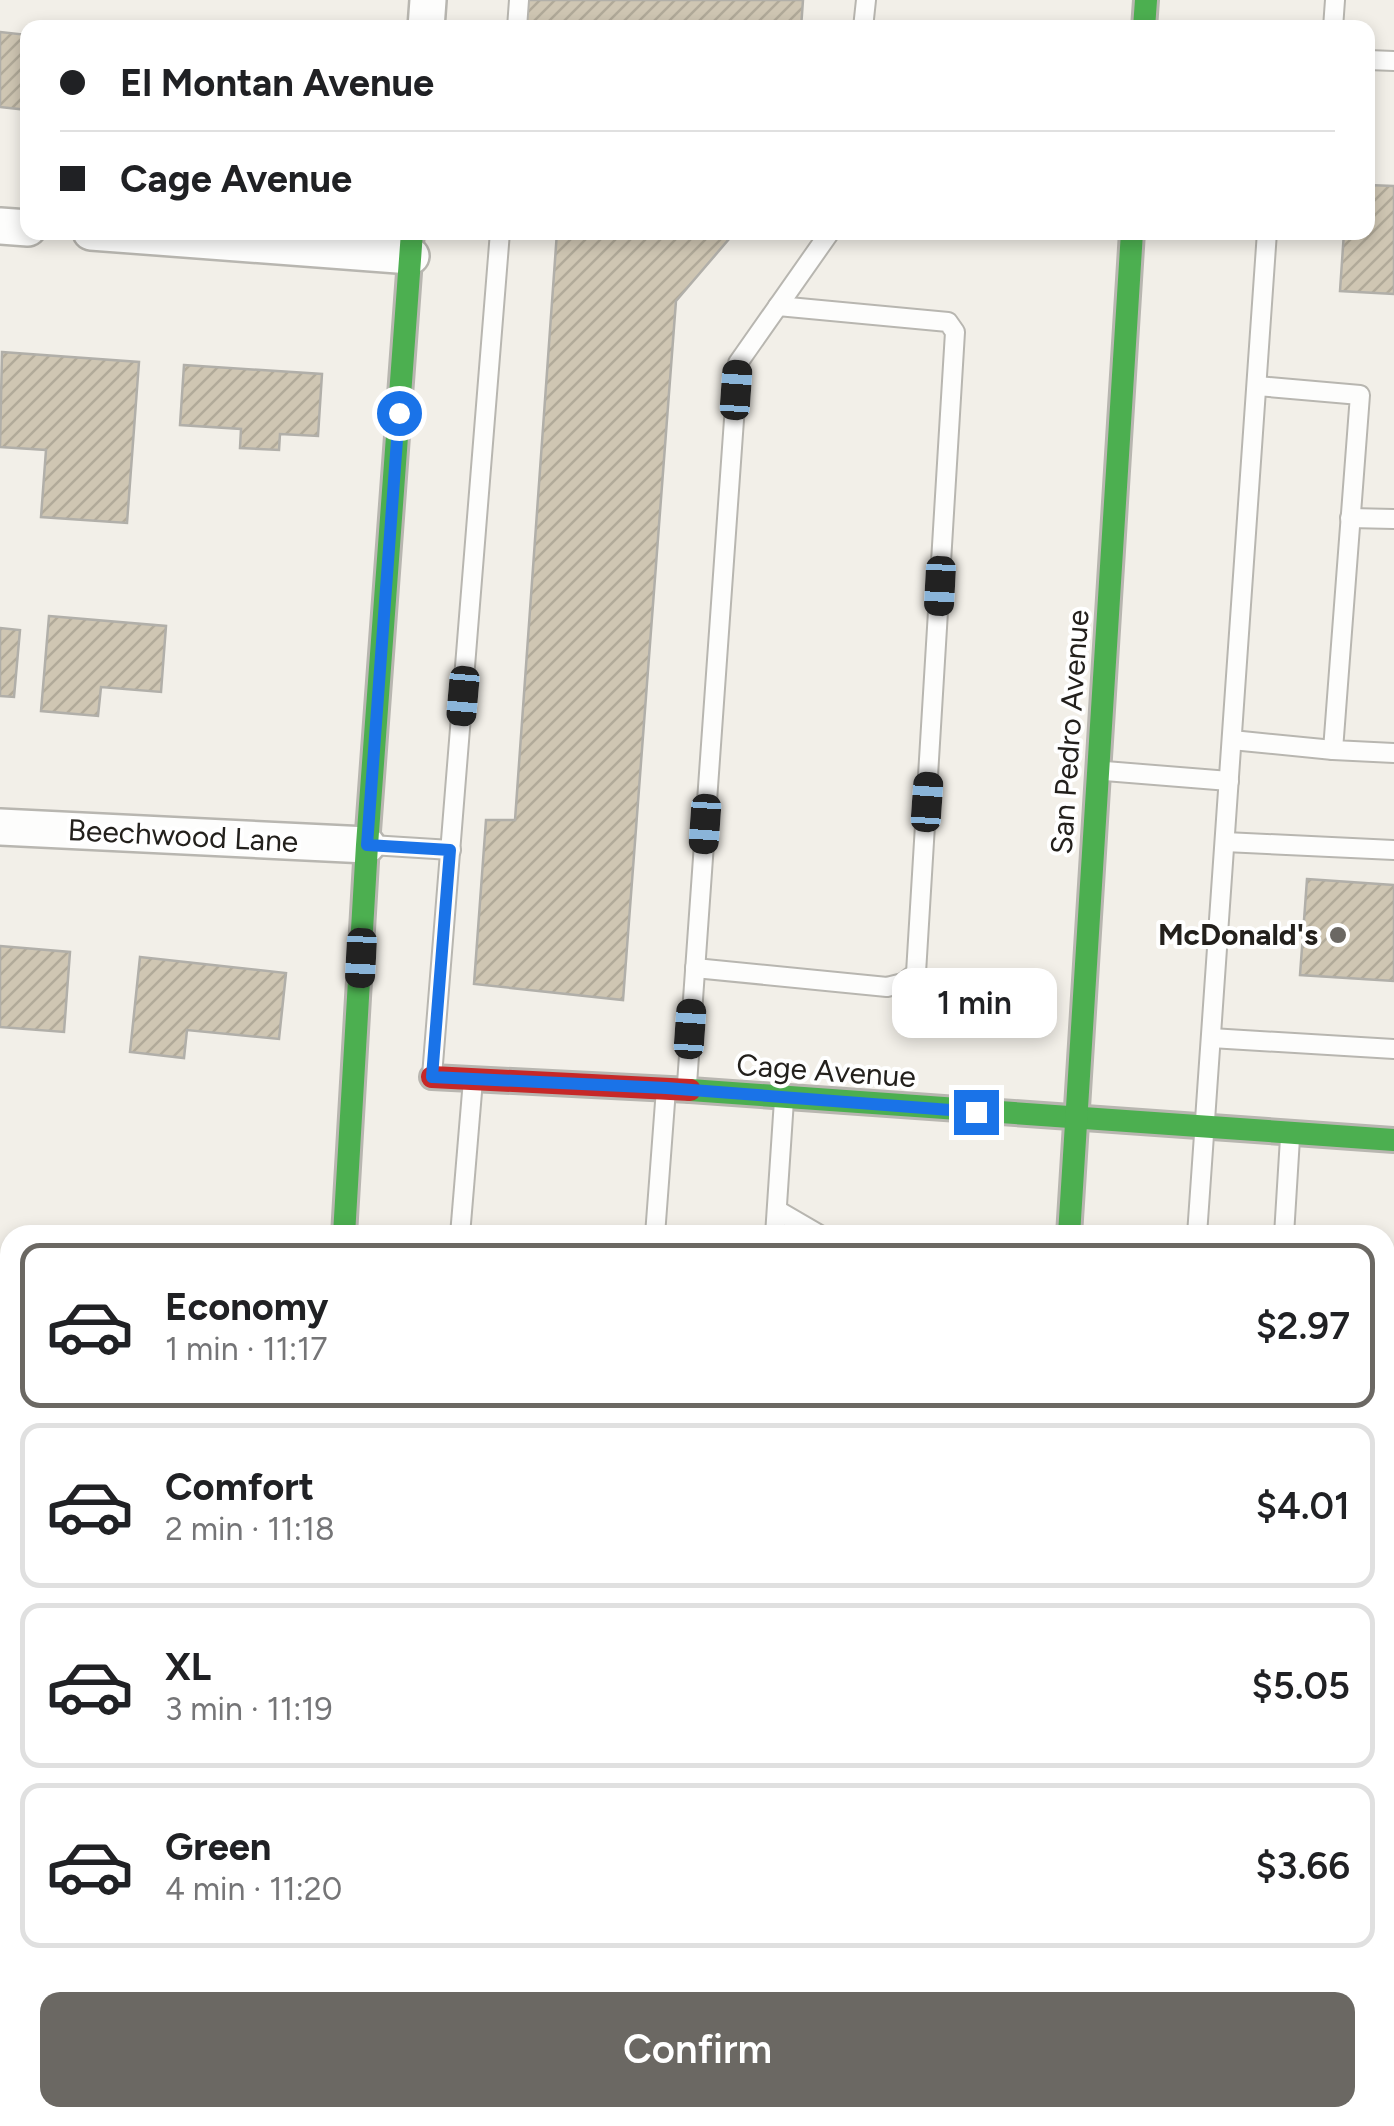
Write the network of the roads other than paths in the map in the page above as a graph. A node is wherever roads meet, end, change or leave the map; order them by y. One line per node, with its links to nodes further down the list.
1 (305, 240): 6 (street)
2 (499, 240): 19 (lane)
3 (824, 240): 7 (lane)
4 (1132, 240): 14 (street, San Pedro Avenue)
5 (1266, 240): 8 (lane)
6 (412, 244): 18 (street)
7 (778, 306): 21 (lane); 21 (lane)
8 (1256, 386): 9 (lane); 11 (lane)
9 (1350, 518): 10 (lane); 12 (lane)
10 (1394, 519)
11 (1232, 740): 12 (lane); 15 (lane)
12 (1333, 750): 13 (lane)
13 (1394, 752)
14 (1098, 770): 15 (lane); 28 (street, San Pedro Avenue)
15 (1229, 781): 17 (lane)
16 (0, 827): 18 (street, Beechwood Lane)
17 (1225, 842): 20 (lane); 22 (lane)
18 (367, 845): 19 (lane); 33 (street)
19 (450, 850): 24 (lane)
20 (1394, 850)
21 (695, 968): 26 (lane)
22 (1211, 1038): 23 (lane); 29 (lane)
23 (1394, 1048)
24 (432, 1077): 25 (street, Cage Avenue)
25 (472, 1080): 26 (street, Cage Avenue); 34 (lane)
26 (676, 1089): 27 (street, Cage Avenue); 35 (lane)
27 (784, 1100): 28 (street, Cage Avenue); 32 (lane)
28 (1076, 1118): 29 (street, Cage Avenue); 38 (street, San Pedro Avenue)
29 (1205, 1128): 30 (street, Cage Avenue); 39 (lane)
30 (1290, 1133): 31 (street, Cage Avenue); 40 (lane)
31 (1394, 1140)
32 (777, 1210): 36 (lane); 37 (lane)
33 (345, 1225)
34 (461, 1225)
35 (656, 1225)
36 (776, 1225)
37 (803, 1225)
38 (1069, 1225)
39 (1197, 1225)
40 (1285, 1225)

